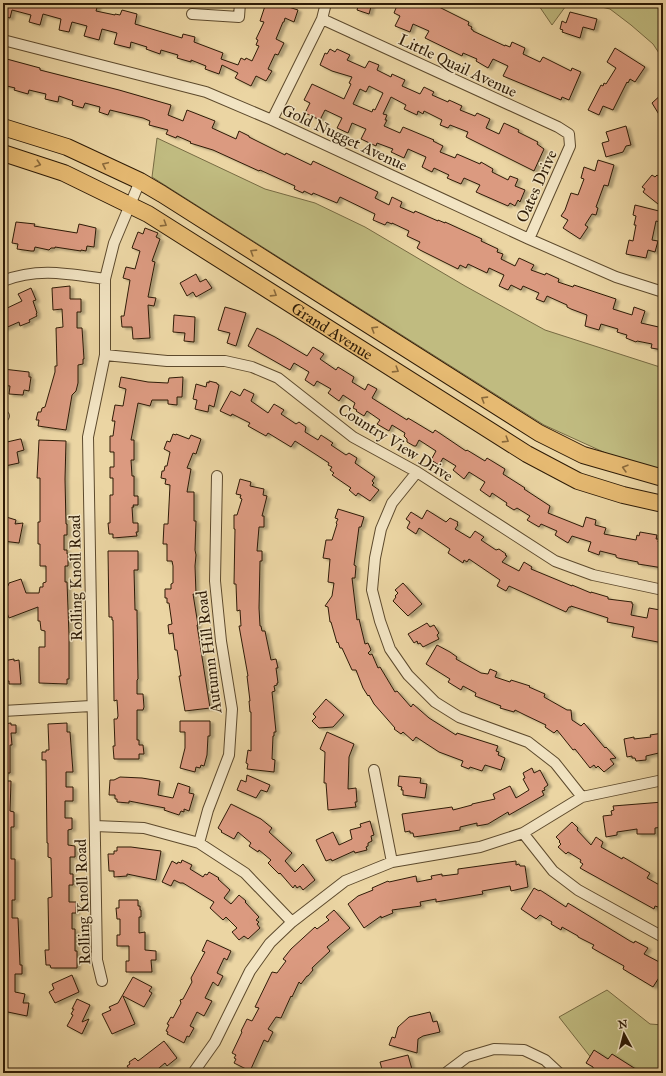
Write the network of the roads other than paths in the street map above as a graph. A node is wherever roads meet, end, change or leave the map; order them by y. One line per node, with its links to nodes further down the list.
1 (240, 3): 3 (street)
2 (326, 3): 4 (street)
3 (192, 14)
4 (322, 19): 6 (street); 8 (street, Little Quail Avenue)
5 (3, 40): 6 (street, Gold Nugget Avenue)
6 (272, 120): 12 (street, Gold Nugget Avenue)
7 (3, 127): 10 (main road, Grand Avenue, one-way to 7)
8 (570, 146): 12 (street, Oates Drive)
9 (3, 153): 11 (main road, Grand Avenue, one-way to 11)
10 (140, 181): 11 (street, Rolling Knoll Road); 19 (main road, Grand Avenue, one-way to 10)
11 (130, 206): 13 (street, Rolling Knoll Road); 20 (main road, Grand Avenue, one-way to 20)
12 (529, 238): 15 (street, Gold Nugget Avenue)
13 (104, 279): 14 (street); 16 (street, Rolling Knoll Road)
14 (3, 281)
15 (663, 292)
16 (105, 356): 17 (street, Country View Drive); 22 (street, Rolling Knoll Road)
17 (417, 472): 21 (street, Country View Drive); 26 (street)
18 (217, 476): 29 (street, Autumn Hill Road)
19 (663, 478)
20 (663, 504)
21 (663, 590)
22 (91, 706): 23 (street); 27 (street, Rolling Knoll Road)
23 (3, 710)
24 (374, 770): 30 (street)
25 (663, 780): 26 (street)
26 (582, 797): 28 (street)
27 (95, 826): 29 (street); 33 (street, Rolling Knoll Road)
28 (523, 833): 30 (street); 32 (street)
29 (199, 843): 31 (street)
30 (392, 862): 31 (street)
31 (292, 922): 35 (street)
32 (663, 937)
33 (102, 981)
34 (447, 1072): 36 (street)
35 (193, 1073)
36 (559, 1073)

